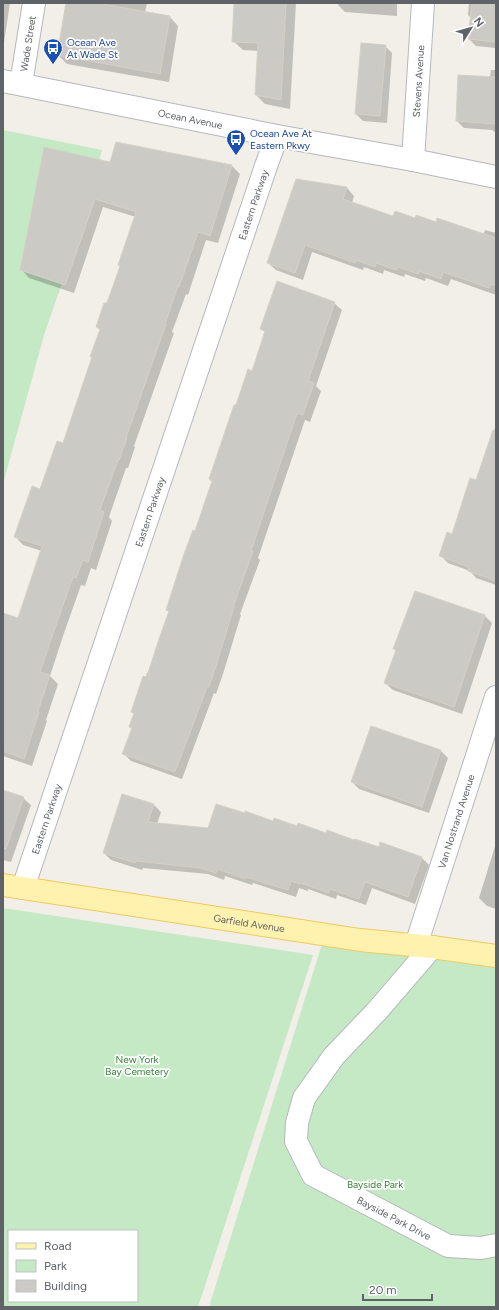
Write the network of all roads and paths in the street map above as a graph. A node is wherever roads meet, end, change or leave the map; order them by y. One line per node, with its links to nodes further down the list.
1 (34, 3): 3 (street, Wade Street)
2 (423, 3): 5 (street, Stevens Avenue)
3 (12, 82): 4 (street, Ocean Avenue)
4 (277, 136): 5 (street, Ocean Avenue); 8 (street, Eastern Parkway)
5 (413, 160): 6 (street, Ocean Avenue)
6 (496, 177)
7 (496, 697): 9 (street, Van Nostrand Avenue)
8 (13, 886): 9 (main road, Garfield Avenue)
9 (424, 946): 10 (main road, Garfield Avenue); 11 (street, Bayside Park Drive)
10 (496, 956)
11 (491, 1250)

